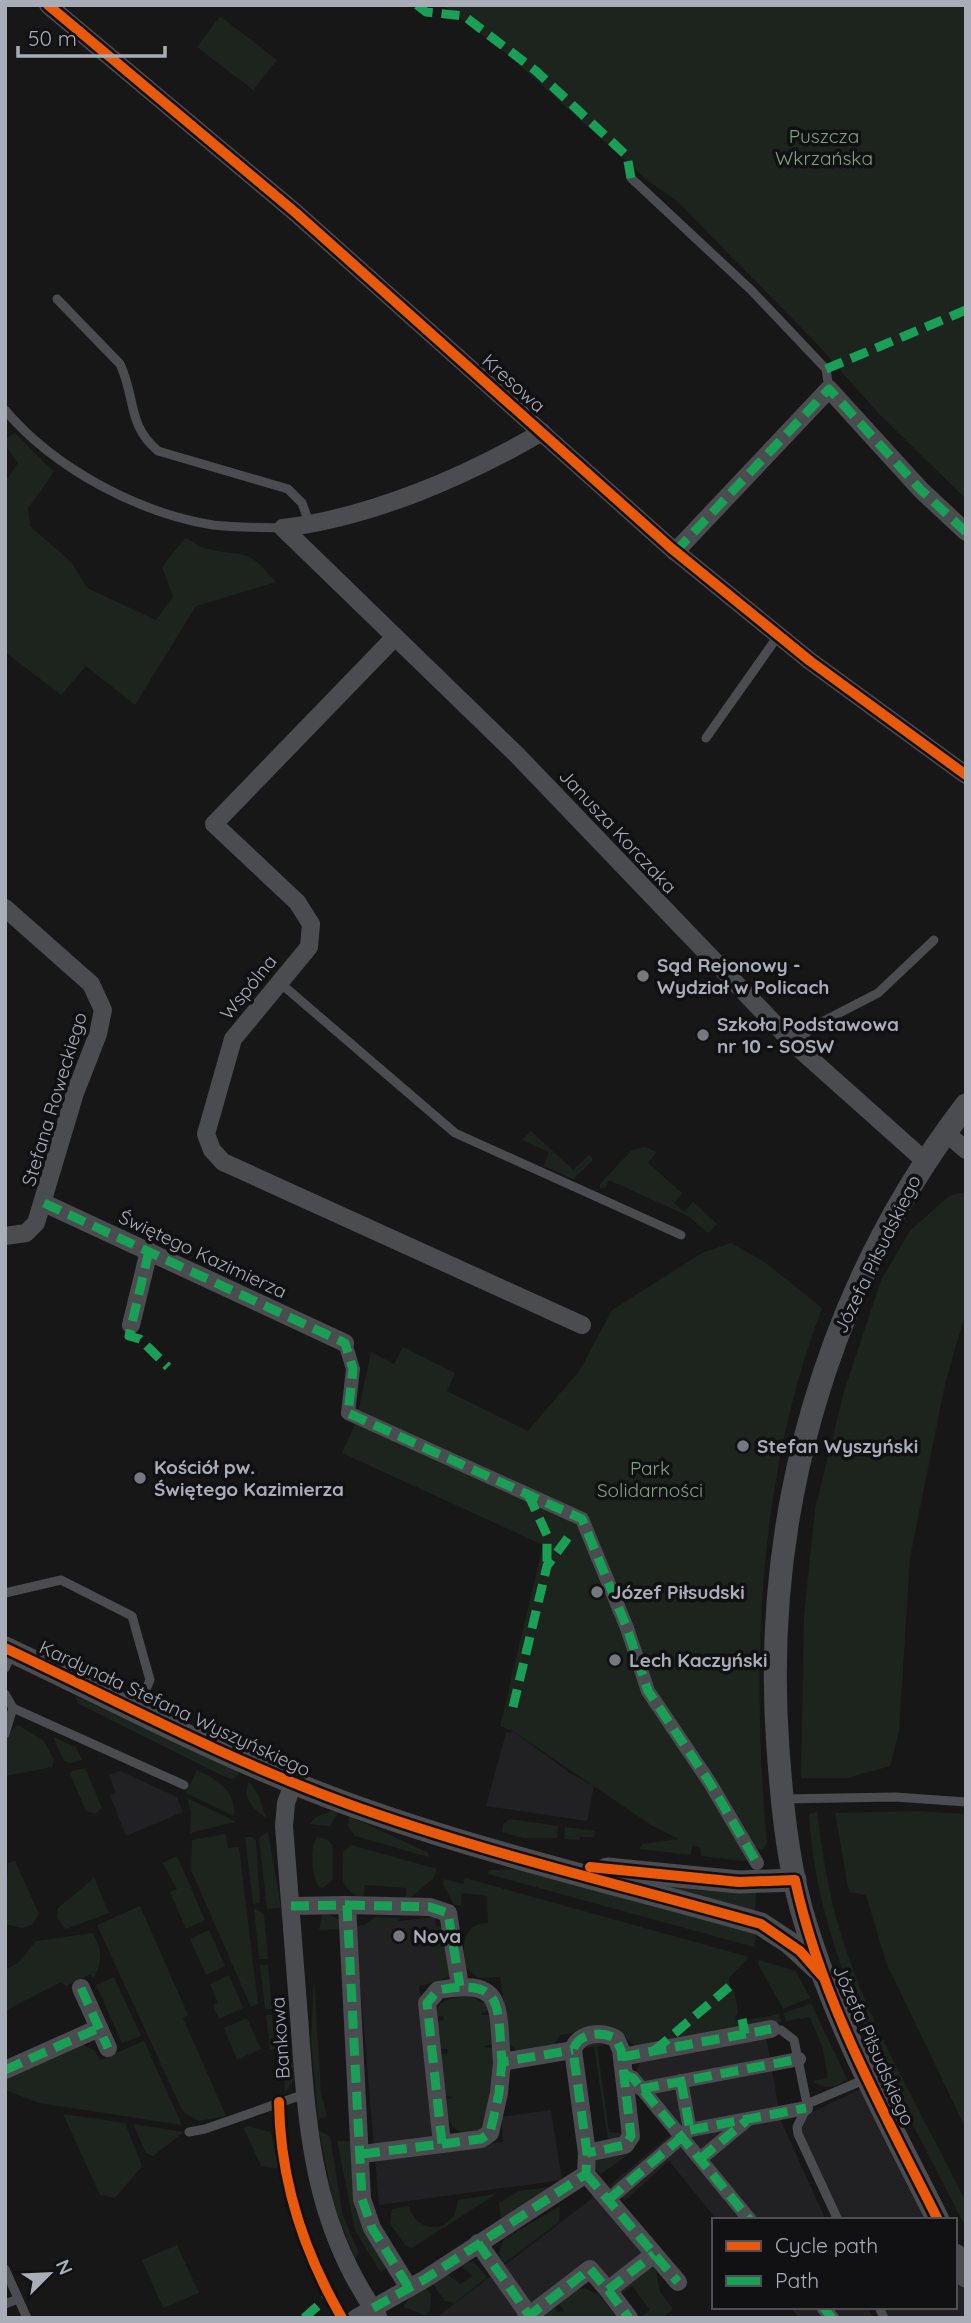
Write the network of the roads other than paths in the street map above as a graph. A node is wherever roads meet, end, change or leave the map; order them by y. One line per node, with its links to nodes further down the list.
1 (57, 8): 6 (street, Kresowa)
2 (631, 178): 4 (lane)
3 (57, 299): 7 (lane)
4 (829, 389): 9 (street); 10 (street)
5 (5, 410): 8 (lane)
6 (542, 432): 7 (street); 10 (street, Kresowa)
7 (310, 525): 8 (street)
8 (283, 528): 12 (street, Janusza Korczaka)
9 (966, 532)
10 (674, 552): 11 (street, Kresowa)
11 (778, 636): 13 (lane); 14 (street, Kresowa)
12 (394, 638): 17 (street, Wspólna); 18 (street, Janusza Korczaka)
13 (706, 738)
14 (966, 775)
15 (5, 908): 23 (street, Stefana Roweckiego)
16 (933, 940): 18 (lane)
17 (279, 982): 24 (lane); 28 (street, Wspólna)
18 (794, 1044): 22 (street, Janusza Korczaka)
19 (966, 1105): 20 (street, Józefa Piłsudskiego)
20 (944, 1132): 21 (street); 22 (street, Józefa Piłsudskiego)
21 (966, 1150)
22 (925, 1161): 38 (street, Józefa Piłsudskiego)
23 (44, 1203): 25 (street, Stefana Roweckiego); 26 (street, Świętego Kazimierza)
24 (681, 1235)
25 (5, 1236)
26 (149, 1251): 27 (street); 29 (street, Świętego Kazimierza)
27 (131, 1325)
28 (582, 1325)
29 (345, 1343): 41 (street)
30 (5, 1593): 34 (lane)
31 (8, 1656): 34 (street, Kardynała Stefana Wyszyńskiego)
32 (5, 1694): 33 (lane)
33 (13, 1708): 35 (lane); 37 (lane)
34 (136, 1712): 36 (street, Kardynała Stefana Wyszyńskiego)
35 (5, 1734)
36 (293, 1784): 40 (street, Kardynała Stefana Wyszyńskiego); 44 (street, Bankowa)
37 (184, 1786)
38 (782, 1799): 39 (lane); 42 (street, Józefa Piłsudskiego)
39 (966, 1802)
40 (531, 1860): 42 (street, Kardynała Stefana Wyszyńskiego); 45 (street, Kardynała Stefana Wyszyńskiego)
41 (757, 1863)
42 (796, 1885): 45 (street); 46 (street, Józefa Piłsudskiego)
43 (347, 1905): 44 (street); 47 (street); 67 (street)
44 (291, 1906): 60 (street, Bankowa)
45 (761, 1924): 46 (street, Kardynała Stefana Wyszyńskiego)
46 (822, 1976): 57 (street, Józefa Piłsudskiego)
47 (460, 1986): 54 (street); 65 (street)
48 (81, 1988): 49 (street)
49 (99, 2028): 51 (street); 56 (street)
50 (771, 2029): 53 (lane); 55 (street)
51 (108, 2048)
52 (573, 2050): 54 (street); 55 (street); 66 (street)
53 (799, 2059): 58 (street); 61 (lane)
54 (502, 2062): 65 (street)
55 (623, 2066): 59 (street); 66 (street)
56 (5, 2070)
57 (867, 2078): 61 (lane); 73 (street, Józefa Piłsudskiego)
58 (681, 2081): 59 (street); 64 (street)
59 (641, 2089): 64 (street)
60 (305, 2094): 63 (lane); 84 (street, Bankowa)
61 (807, 2106): 62 (street); 72 (lane)
62 (748, 2119): 64 (street); 68 (street)
63 (189, 2132)
64 (686, 2134): 68 (street); 70 (street)
65 (442, 2144): 67 (street)
66 (587, 2153): 69 (street)
67 (362, 2154): 80 (street)
68 (700, 2159): 71 (street)
69 (586, 2174): 70 (street); 74 (street)
70 (608, 2200): 75 (street)
71 (748, 2218)
72 (837, 2218)
73 (937, 2218)
74 (478, 2243): 80 (street); 85 (street)
75 (654, 2254): 79 (street); 81 (street)
76 (957, 2259): 78 (street)
77 (5, 2269): 82 (lane)
78 (966, 2276)
79 (678, 2282)
80 (409, 2288): 84 (street)
81 (608, 2290): 85 (street); 88 (street)
82 (19, 2299): 83 (lane); 86 (lane)
83 (5, 2304)
84 (377, 2313): 87 (street)
85 (527, 2317)
86 (27, 2318)
87 (356, 2318)
88 (629, 2318)

